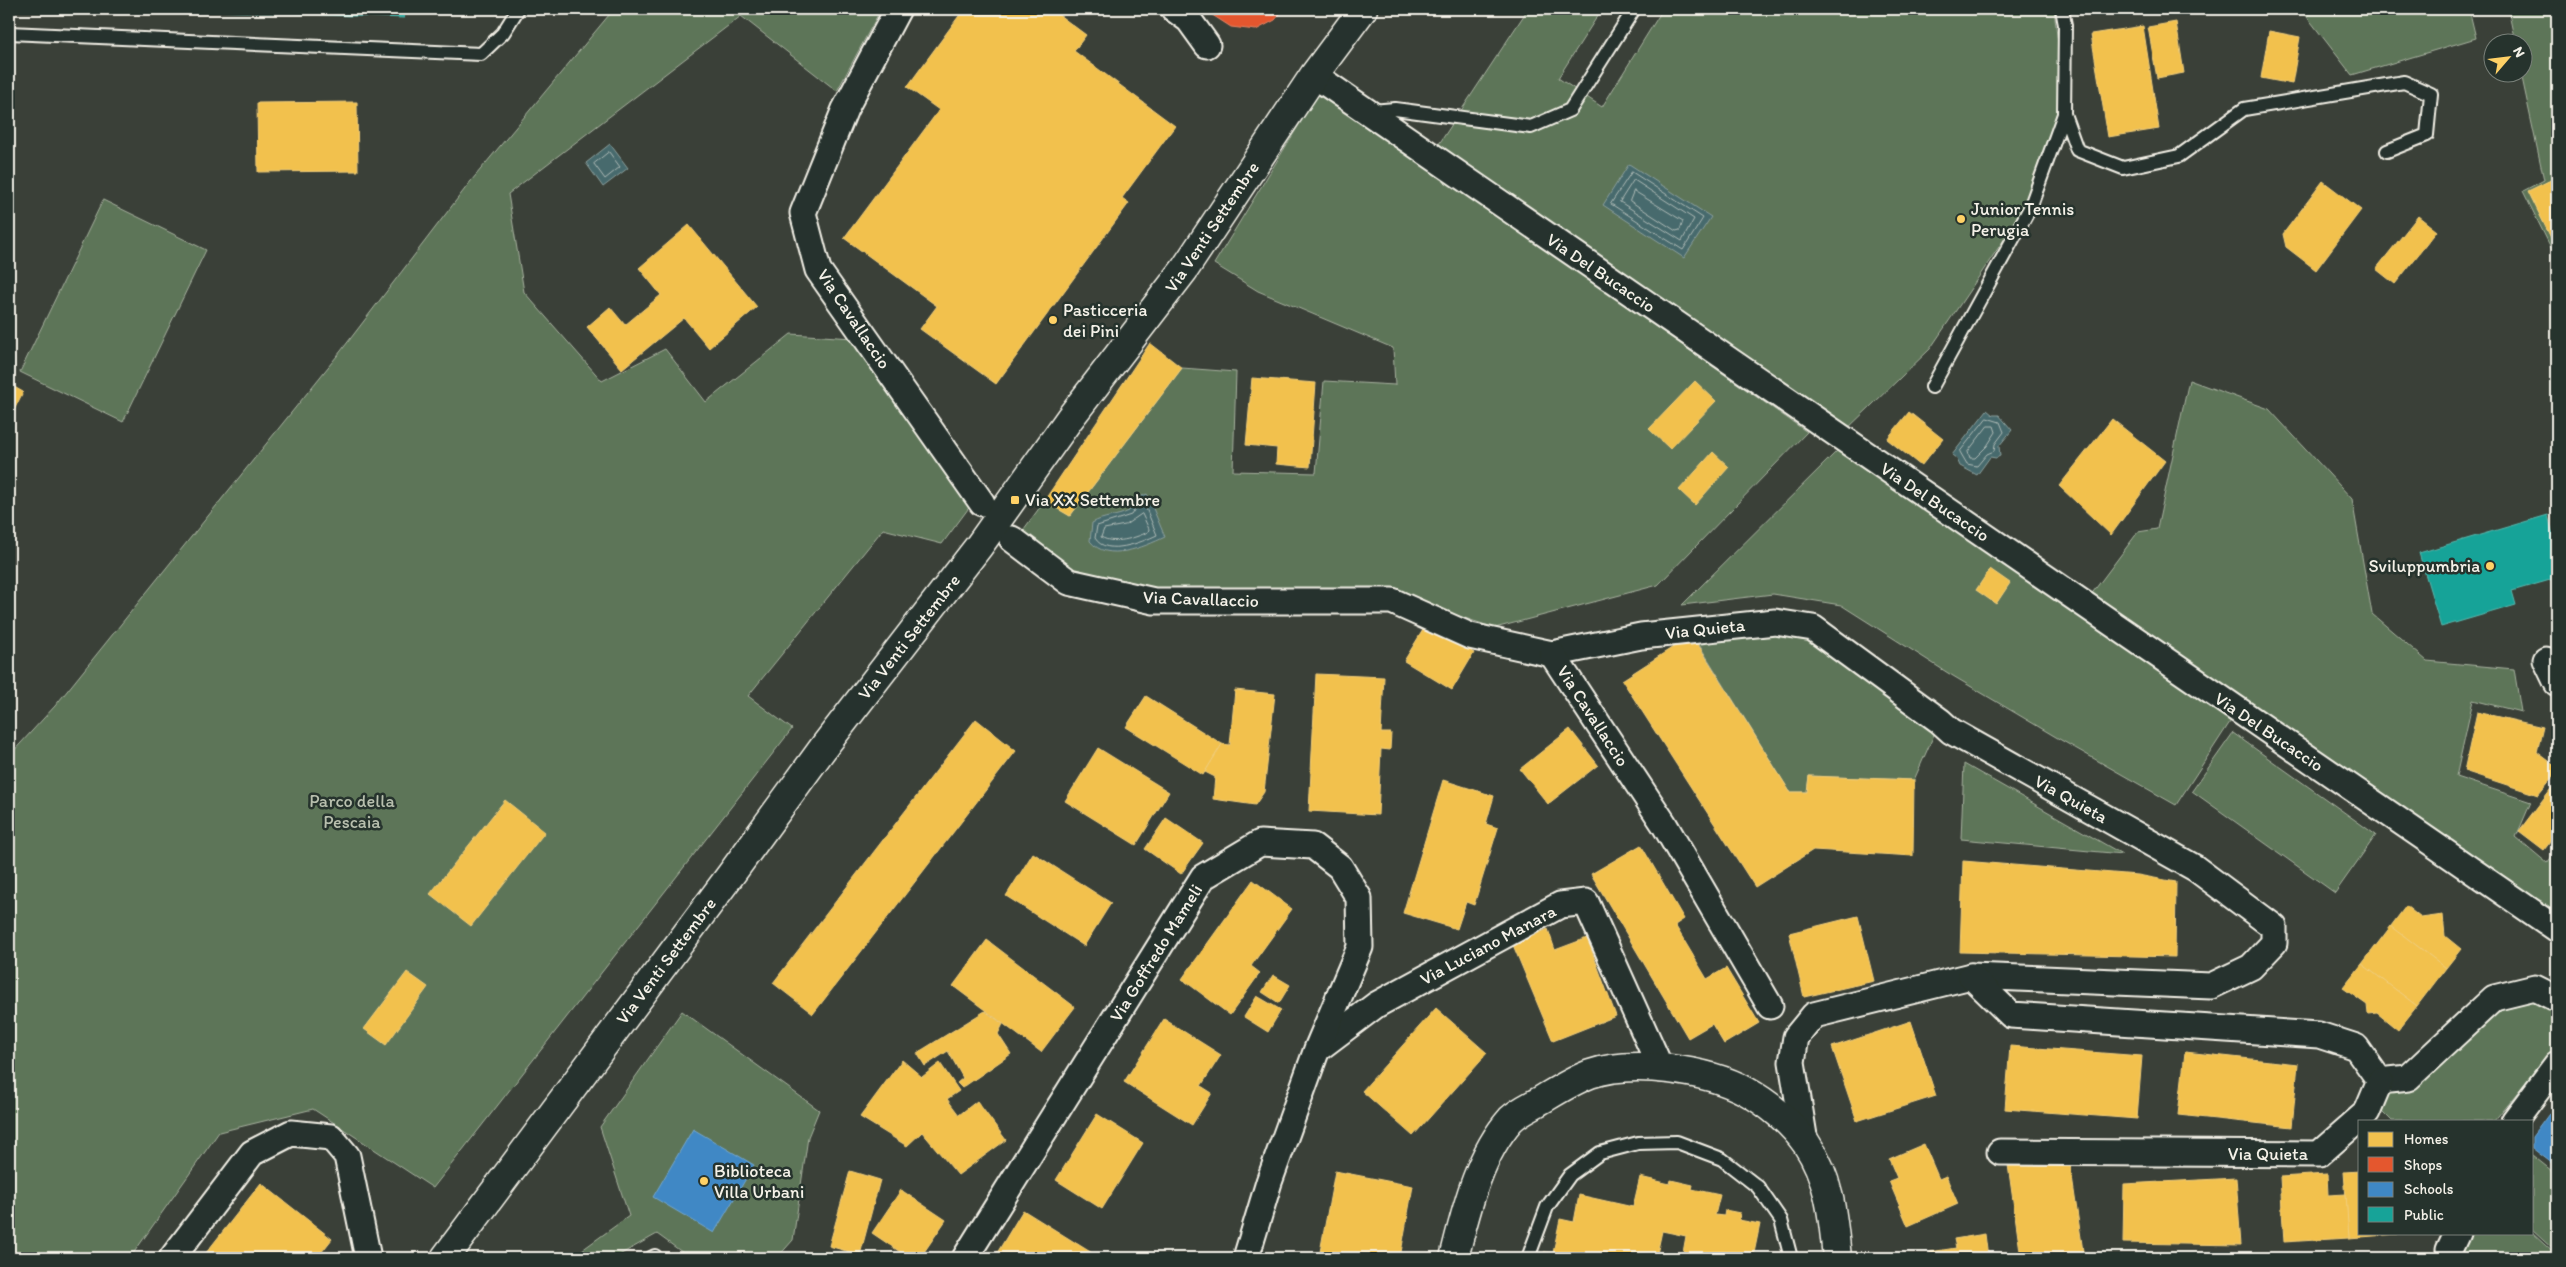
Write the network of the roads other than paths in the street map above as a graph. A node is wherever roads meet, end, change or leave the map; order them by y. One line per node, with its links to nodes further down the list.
1 (518, 9): 7 (lane)
2 (898, 9): 14 (street, Via Cavallaccio)
3 (1174, 9): 8 (street)
4 (1363, 9): 9 (street, Via Venti Settembre)
5 (1634, 9): 10 (lane)
6 (2062, 9): 11 (lane)
7 (9, 33)
8 (1207, 45)
9 (1314, 75): 10 (street, Via Del Bucaccio); 32 (street, Via Venti Settembre)
10 (1367, 112): 19 (street, Via Del Bucaccio)
11 (2064, 114): 12 (lane); 13 (lane)
12 (2387, 151)
13 (1932, 387)
14 (982, 503)
15 (1012, 540): 16 (street, Via Cavallaccio)
16 (1552, 654): 20 (street, Via Quieta); 22 (street, Via Cavallaccio)
17 (2546, 660): 18 (street)
18 (2557, 683)
19 (2557, 929)
20 (1971, 976): 26 (street); 28 (street, Via Quieta)
21 (2557, 999): 26 (street)
22 (1770, 1006)
23 (1317, 1050): 25 (street, Via Luciano Manara); 33 (street, Via Goffredo Mameli); 34 (street, Via Goffredo Mameli)
24 (2557, 1064): 27 (street)
25 (1660, 1068): 28 (street); 35 (street)
26 (2380, 1081): 29 (street, Via Quieta)
27 (2515, 1120)
28 (1805, 1142): 38 (street)
29 (2000, 1152)
30 (172, 1258): 31 (street)
31 (368, 1258)
32 (445, 1258)
33 (965, 1258)
34 (1246, 1258)
35 (1454, 1258)
36 (1528, 1258): 37 (lane)
37 (1791, 1258)
38 (1838, 1258)

